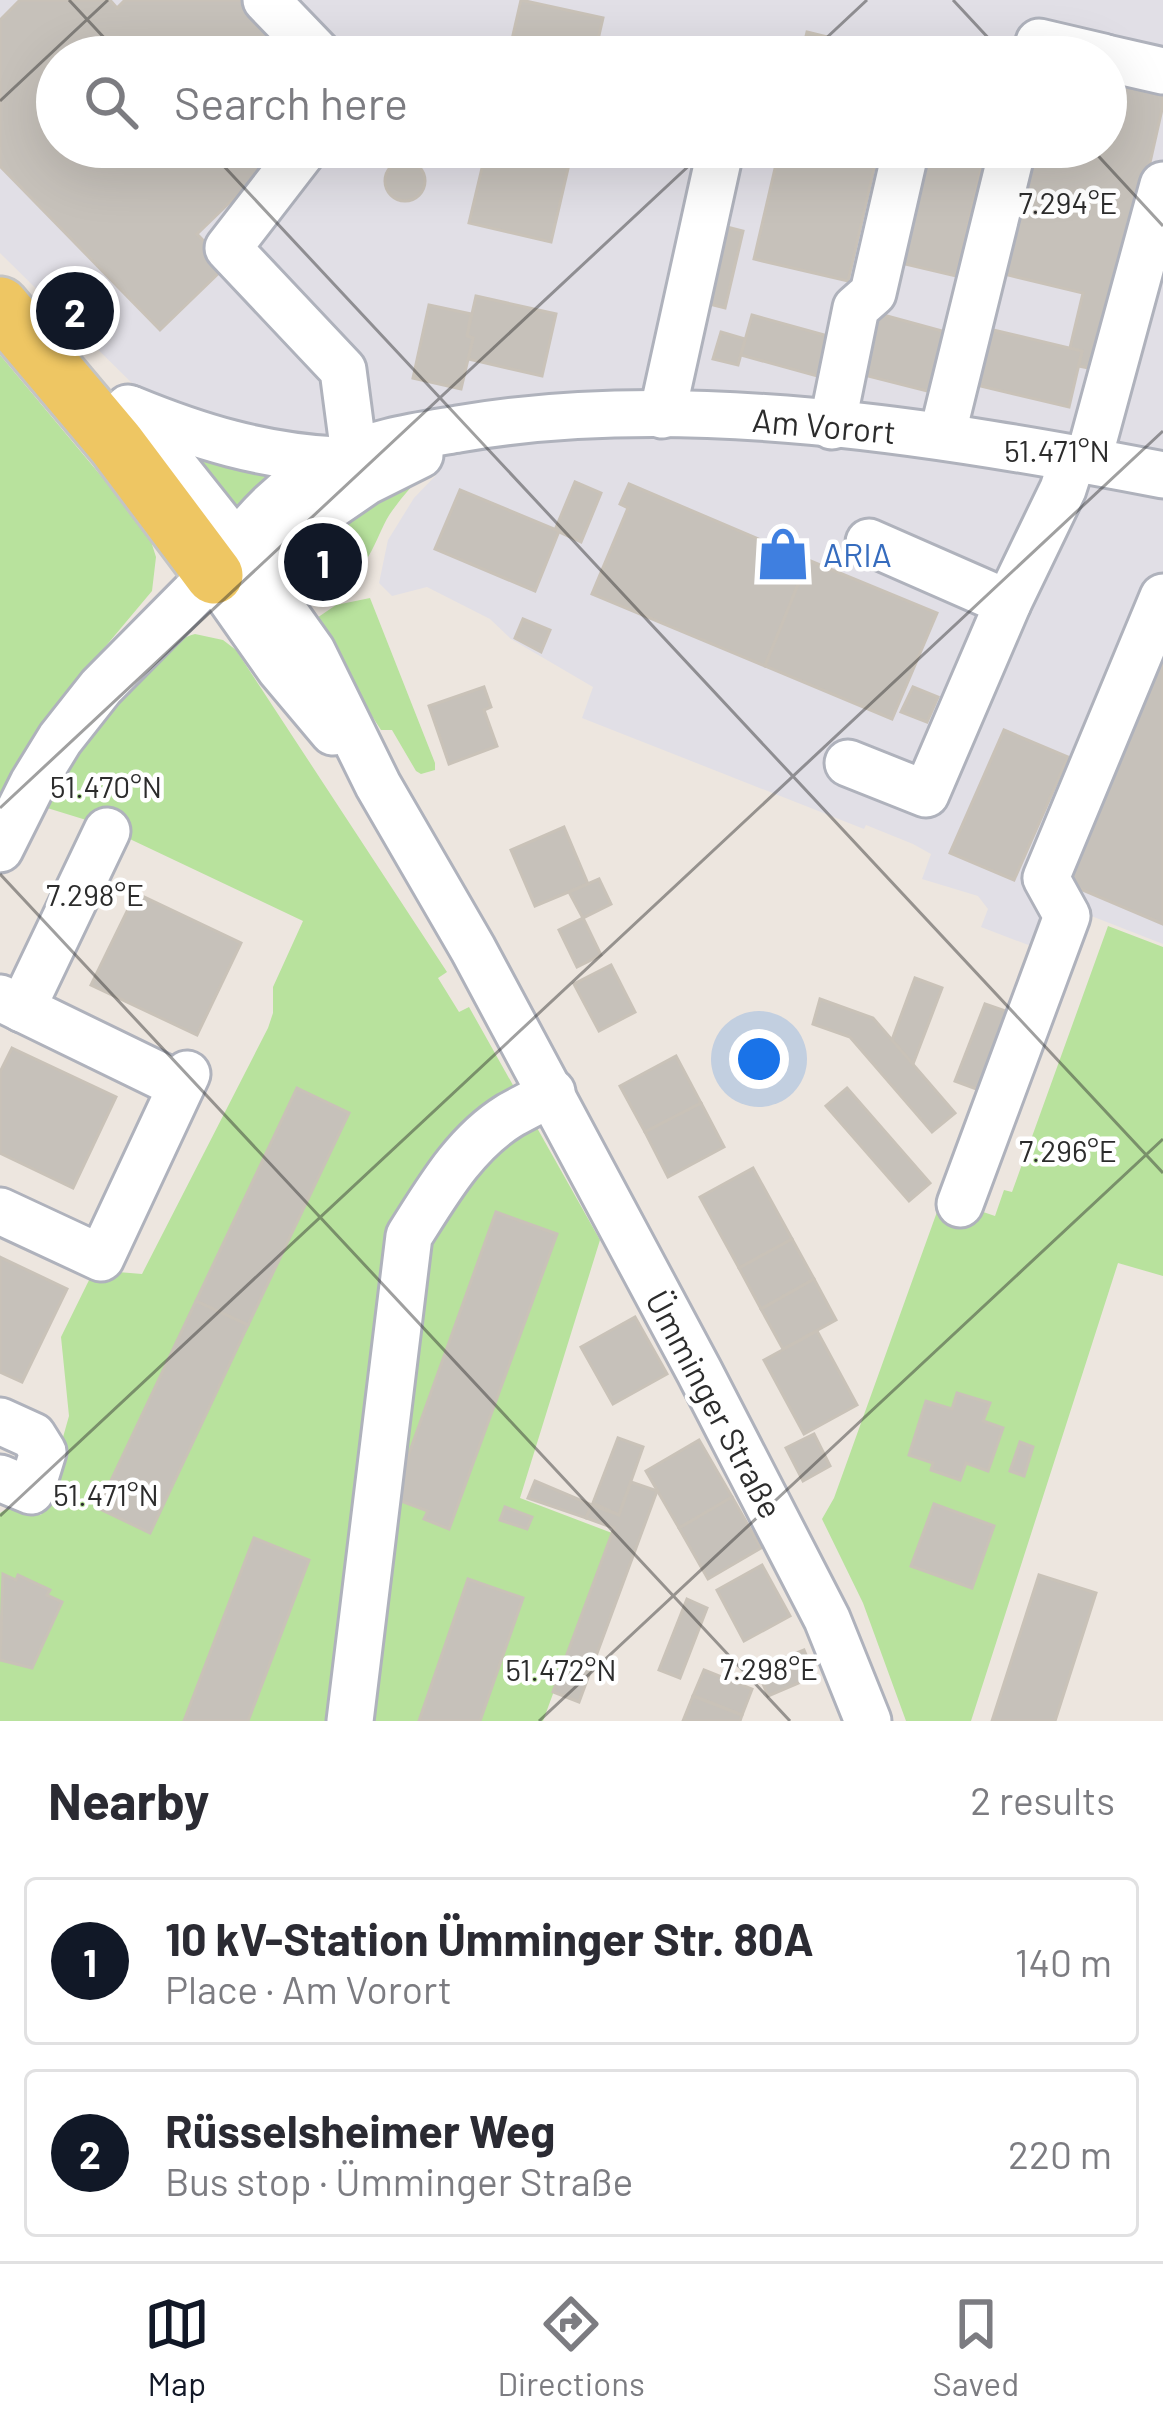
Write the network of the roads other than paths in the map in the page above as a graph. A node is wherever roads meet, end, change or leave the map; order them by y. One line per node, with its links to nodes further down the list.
1 (266, 0): 2 (street)
2 (301, 36)
3 (1127, 62): 4 (street)
4 (1163, 71)
5 (290, 168): 17 (street)
6 (716, 168): 13 (street)
7 (902, 168): 14 (street)
8 (1008, 168): 15 (street)
9 (1163, 185): 16 (street)
10 (0, 268): 12 (main road, Ümminger Straße)
11 (0, 306): 20 (main road, Ümminger Straße)
12 (128, 408): 17 (street, Am Vorort); 20 (street, Ümminger Straße)
13 (662, 415): 14 (street, Am Vorort); 17 (street, Am Vorort)
14 (832, 426): 15 (street, Am Vorort)
15 (942, 436): 16 (street, Am Vorort)
16 (1080, 459): 18 (street, Am Vorort); 22 (street)
17 (352, 466): 20 (street, Am Vorort)
18 (1163, 476)
19 (868, 542): 22 (street)
20 (232, 559): 25 (street, Am Vorort); 27 (street, Ümminger Straße)
21 (1163, 597): 28 (street)
22 (1008, 603): 23 (street)
23 (848, 764)
24 (107, 831): 26 (street)
25 (0, 849)
26 (11, 1004): 29 (street)
27 (552, 1092): 32 (street); 33 (street, Ümminger Straße)
28 (960, 1204)
29 (0, 1211)
30 (0, 1421): 31 (street)
31 (0, 1478)
32 (350, 1721)
33 (868, 1721)

